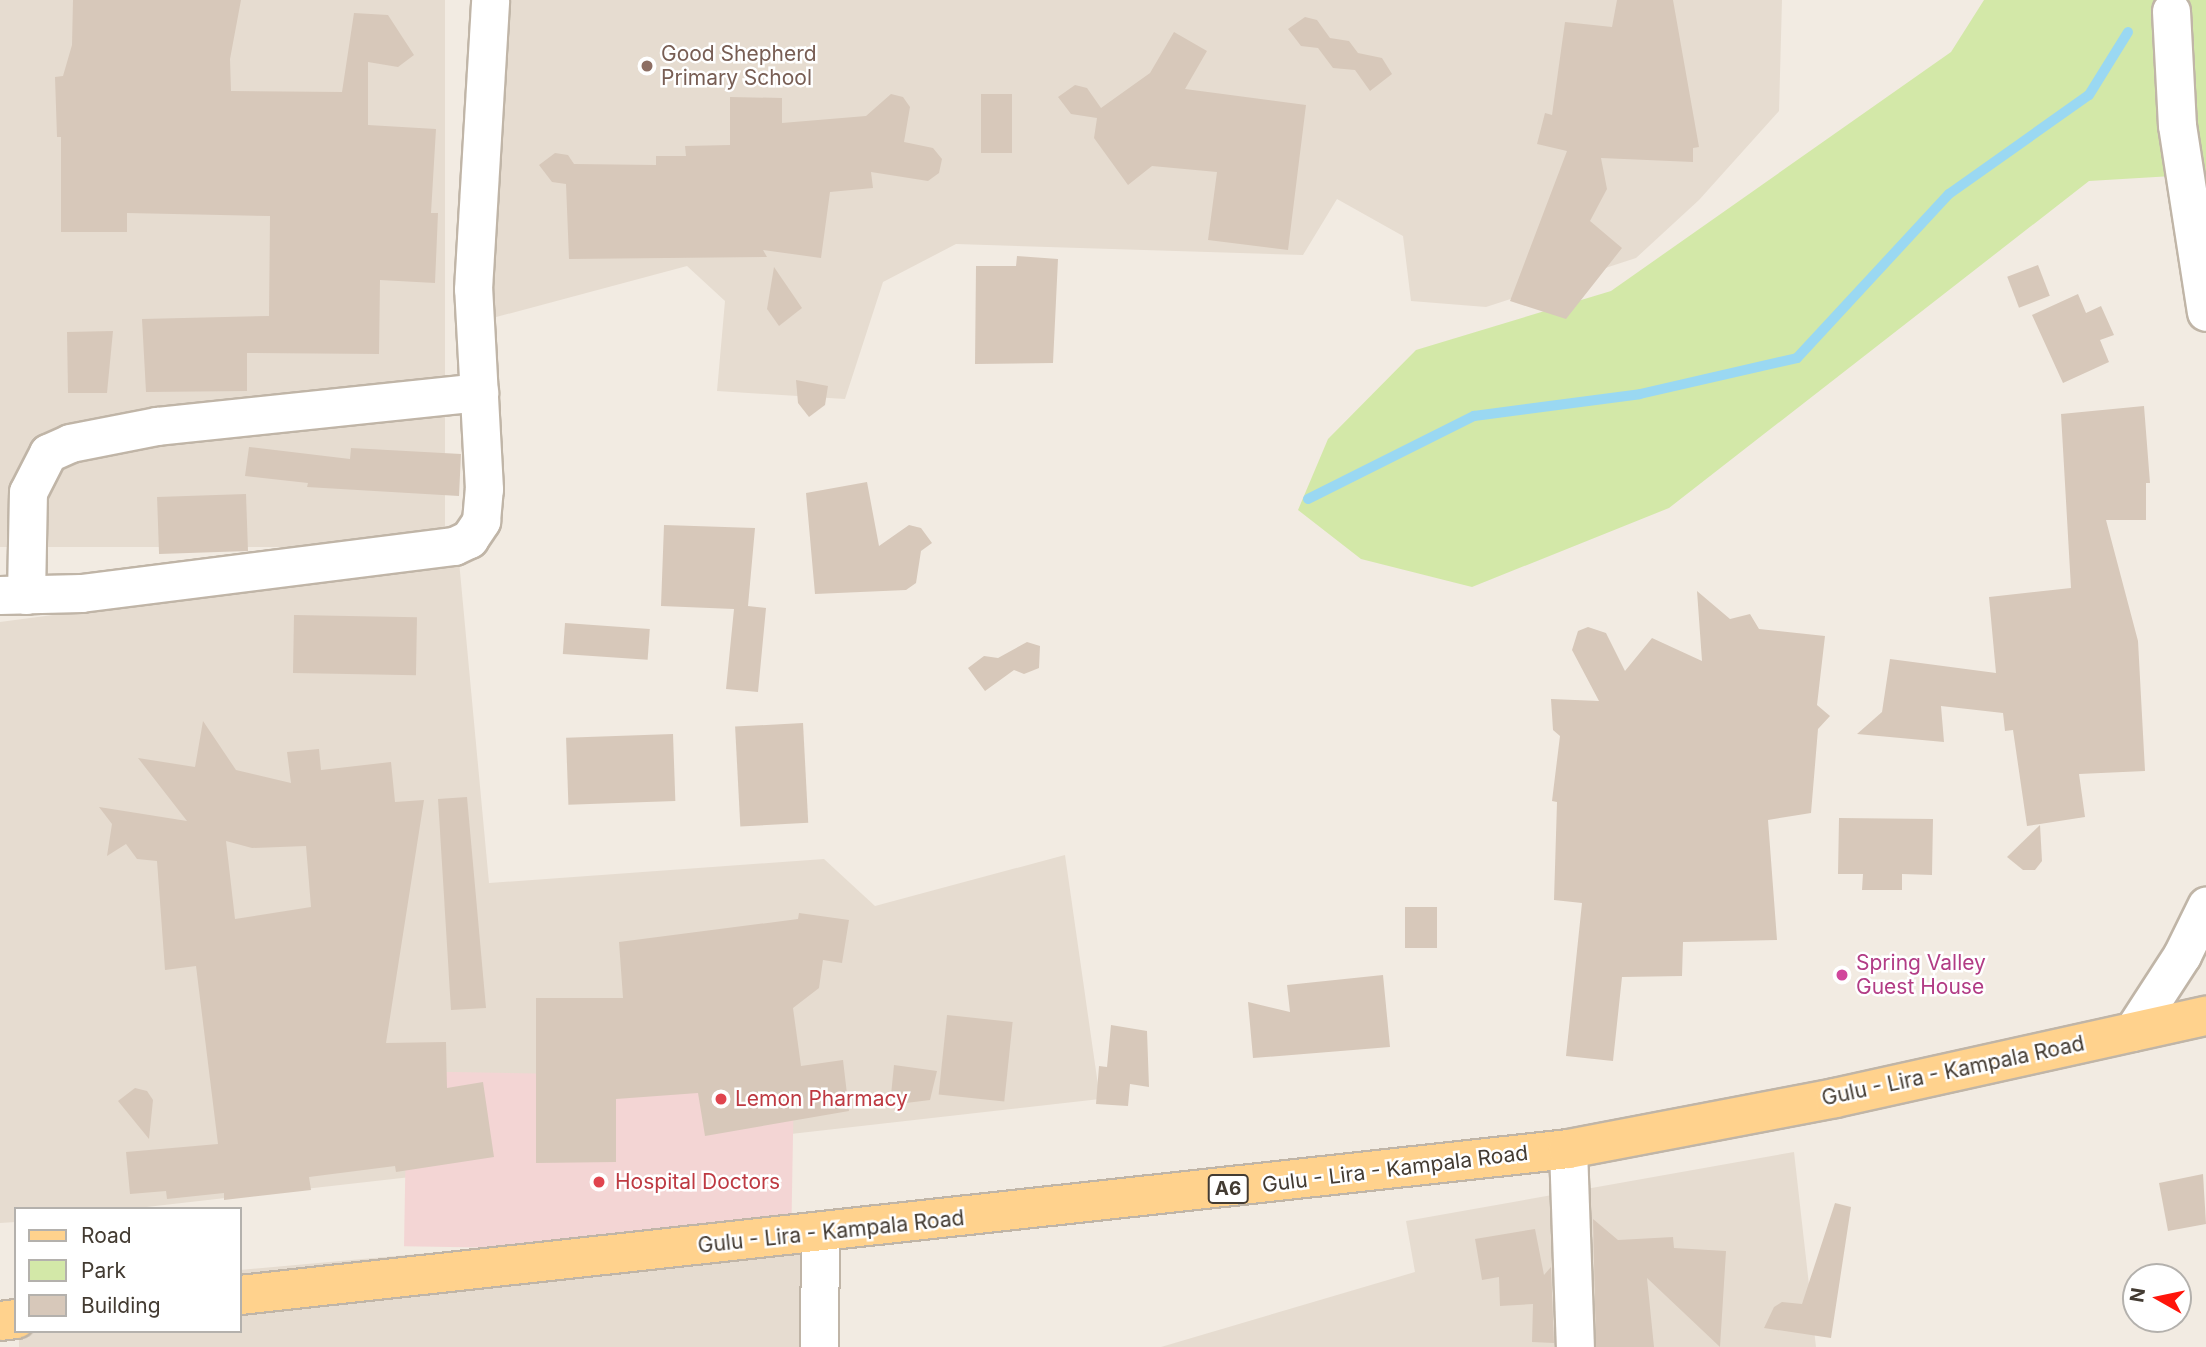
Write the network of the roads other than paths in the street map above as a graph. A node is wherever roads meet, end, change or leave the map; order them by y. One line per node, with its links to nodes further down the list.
1 (490, 0): 4 (street)
2 (2171, 11): 3 (street)
3 (2206, 312)
4 (479, 392): 5 (street); 5 (street)
5 (13, 595)
6 (2206, 906): 8 (street)
7 (2206, 1016): 8 (main road, Gulu - Lira - Kampala Road / A6)
8 (2132, 1032): 9 (main road, Gulu - Lira - Kampala Road / A6)
9 (1568, 1149): 10 (main road, Gulu - Lira - Kampala Road / A6); 13 (street)
10 (820, 1233): 11 (main road, Gulu - Lira - Kampala Road / A6); 12 (street)
11 (242, 1295)
12 (819, 1347)
13 (1576, 1347)

